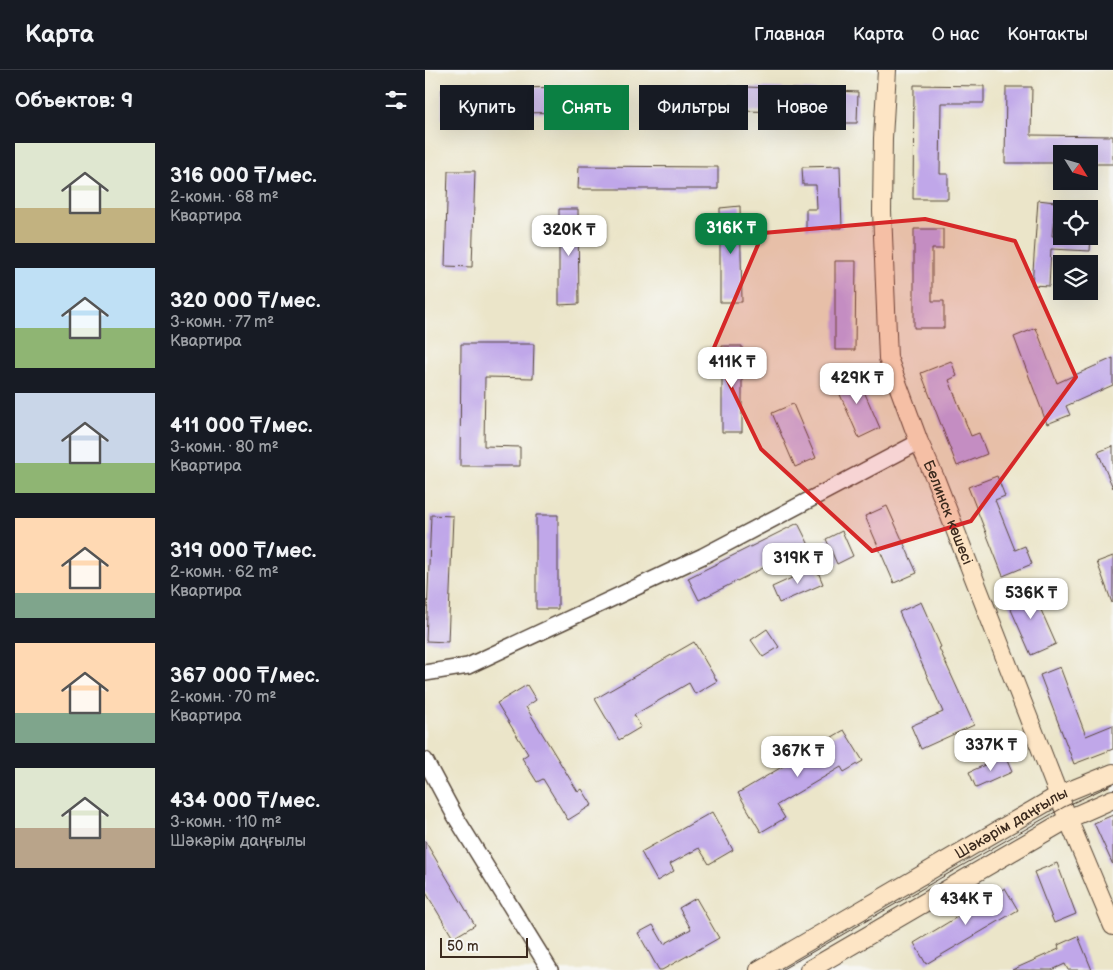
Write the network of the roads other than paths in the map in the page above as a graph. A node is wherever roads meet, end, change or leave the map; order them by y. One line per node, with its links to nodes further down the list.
1 (887, 74): 2 (main road, Белинск көшесі)
2 (919, 442): 3 (street); 6 (main road, Белинск көшесі)
3 (425, 673)
4 (425, 760): 10 (street)
5 (1113, 773): 6 (main road, Шәкәрім даңғылы)
6 (1059, 795): 8 (main road, Белинск көшесі); 11 (main road, Шәкәрім даңғылы)
7 (1113, 798): 8 (main road, Шәкәрім даңғылы)
8 (1068, 819): 9 (main road, Белинск көшесі); 12 (main road, Шәкәрім даңғылы)
9 (1113, 926)
10 (550, 970)
11 (759, 970)
12 (809, 970)

